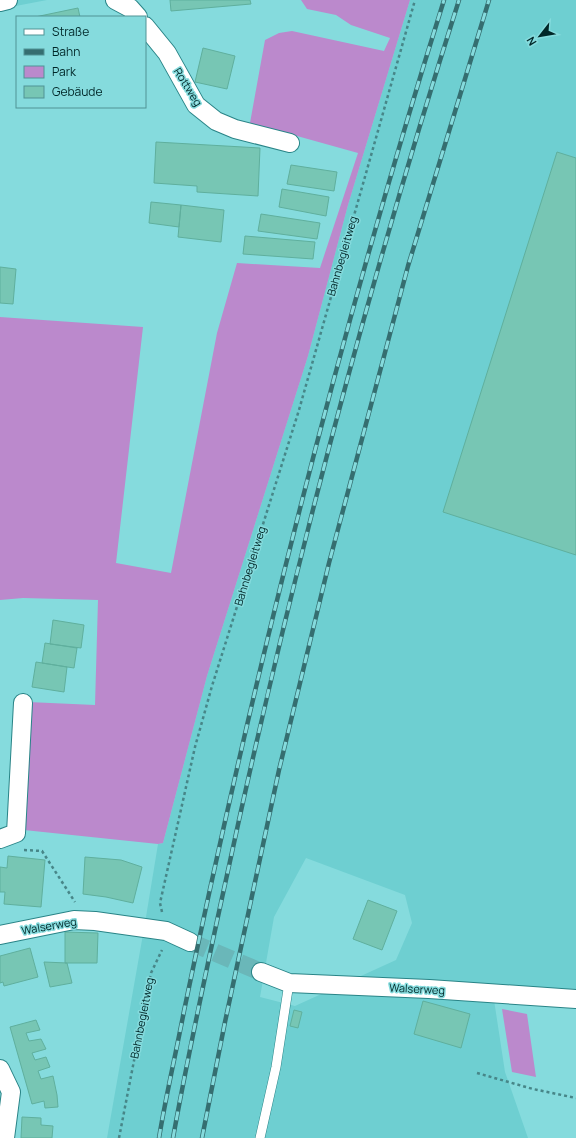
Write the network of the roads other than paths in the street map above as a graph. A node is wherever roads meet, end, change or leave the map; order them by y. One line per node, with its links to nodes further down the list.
1 (8, 0): 3 (street)
2 (115, 0): 4 (street)
3 (0, 2)
4 (137, 16)
5 (146, 27): 6 (street, Rottweg)
6 (290, 143)
7 (23, 703): 8 (street)
8 (0, 839)
9 (0, 935): 10 (street, Walserweg)
10 (190, 942)
11 (261, 972): 12 (street, Walserweg)
12 (289, 983): 13 (street, Walserweg); 16 (lane)
13 (576, 999)
14 (0, 1069): 15 (street)
15 (5, 1138)
16 (260, 1138)

